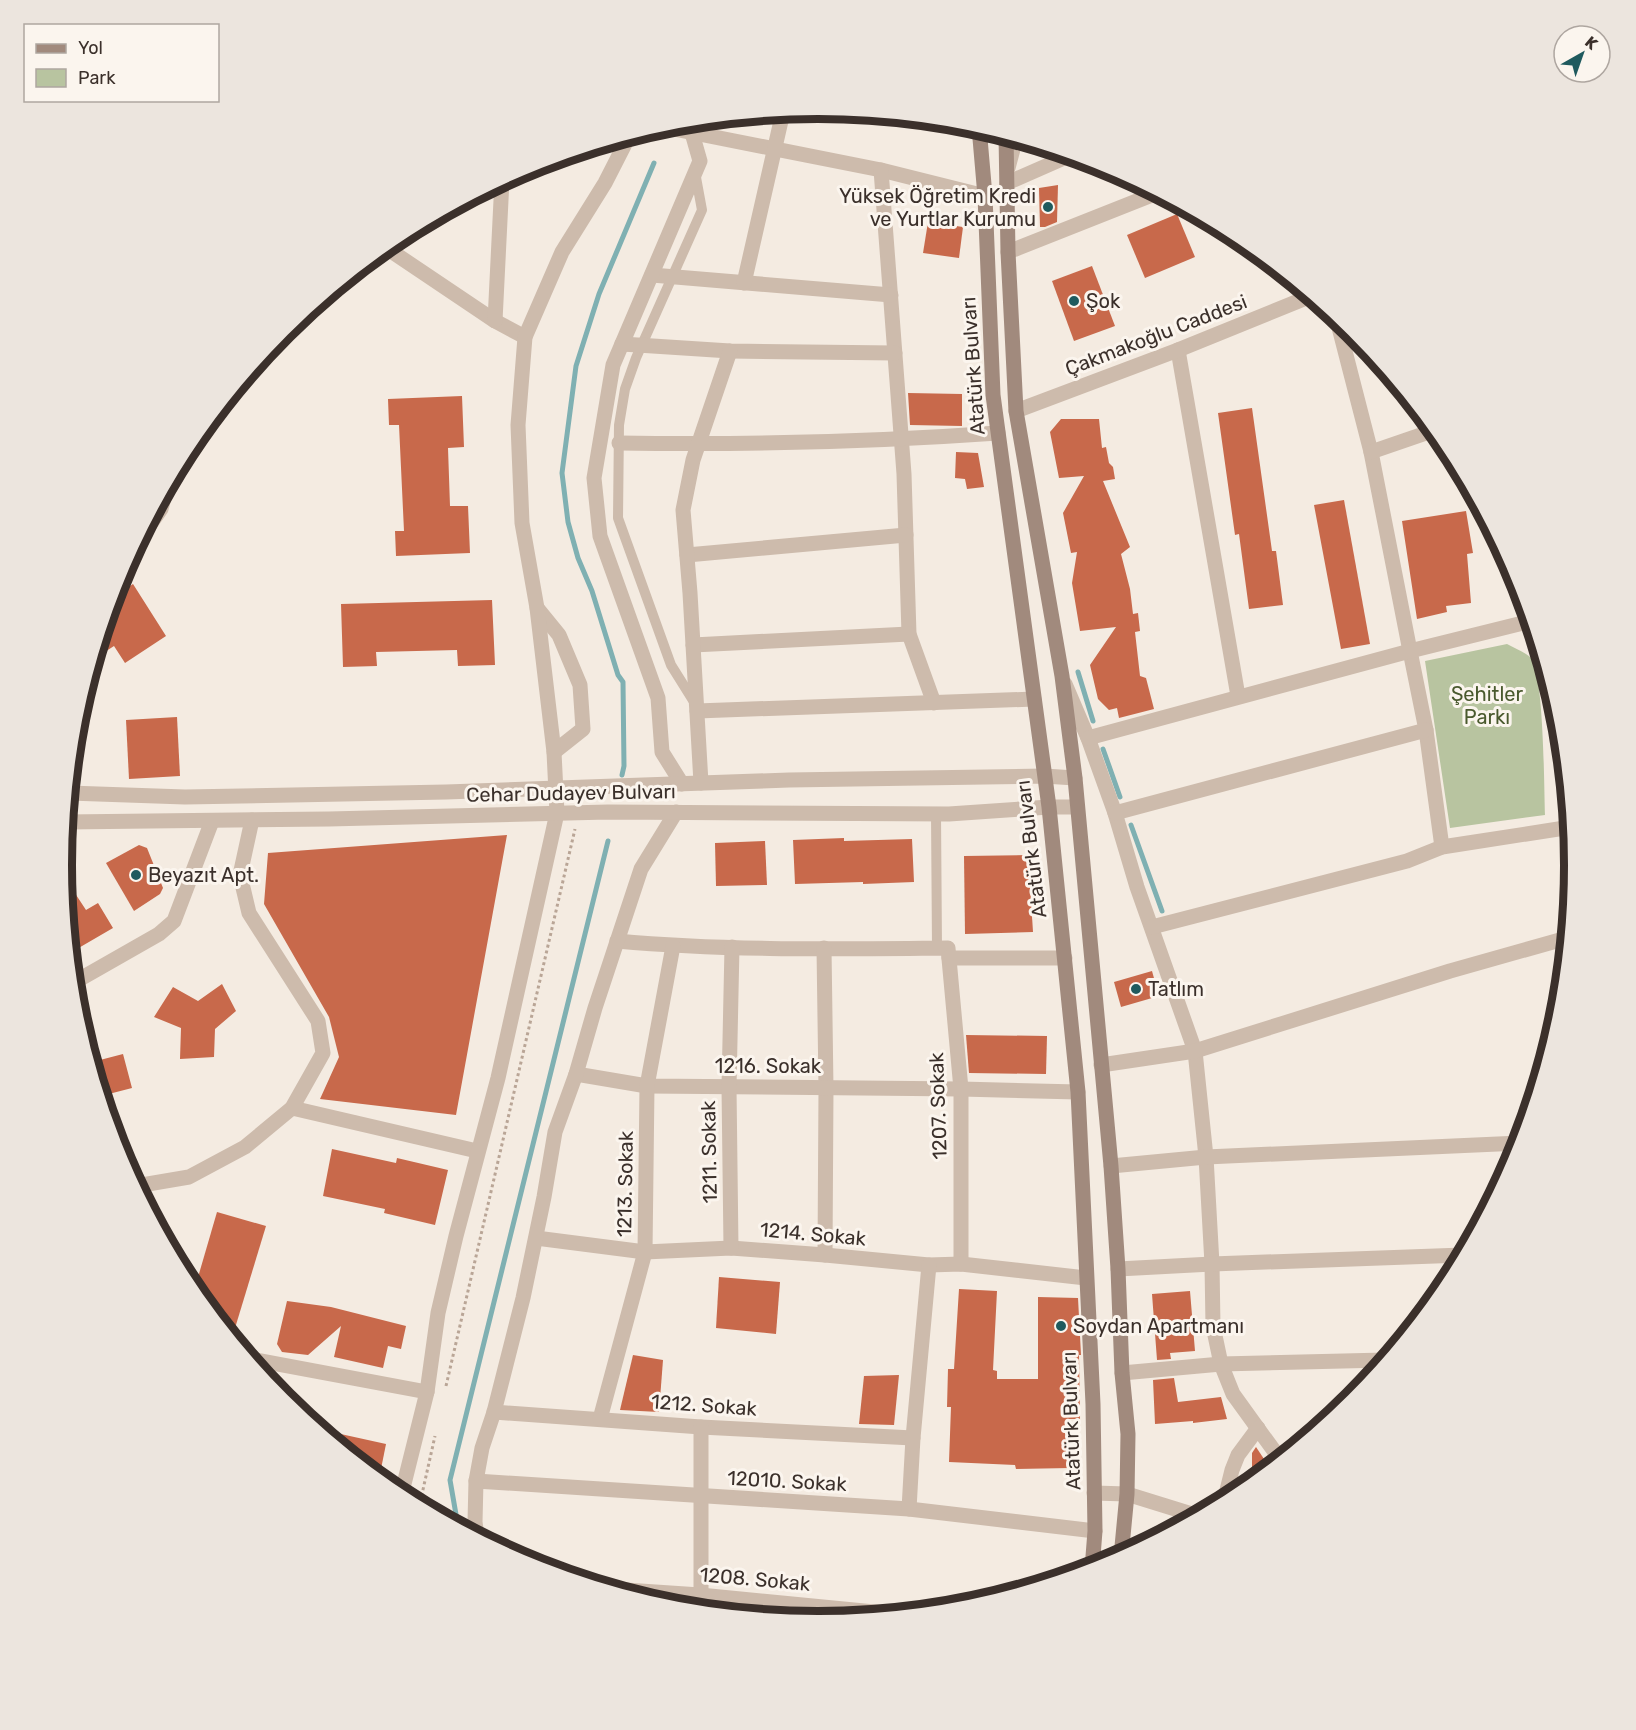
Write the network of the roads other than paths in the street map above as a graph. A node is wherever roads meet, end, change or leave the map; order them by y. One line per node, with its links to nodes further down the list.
1 (781, 121): 8 (street)
2 (683, 131): 3 (street)
3 (692, 133): 8 (street); 11 (street)
4 (980, 137): 14 (main road, Atatürk Bulvarı)
5 (1006, 143): 12 (main road, Atatürk Bulvarı)
6 (625, 144): 25 (street)
7 (1014, 145): 12 (street)
8 (775, 148): 10 (street); 20 (street)
9 (1059, 159): 12 (street)
10 (882, 170): 14 (street); 21 (street)
11 (695, 172): 18 (street); 19 (lane)
12 (1007, 178): 16 (main road, Atatürk Bulvarı)
13 (502, 190): 23 (street)
14 (985, 196): 32 (main road, Atatürk Bulvarı)
15 (1149, 196): 16 (street)
16 (1008, 252): 31 (main road, Atatürk Bulvarı)
17 (393, 253): 23 (street)
18 (652, 275): 19 (street); 26 (street)
19 (672, 277): 20 (street); 27 (lane)
20 (744, 283): 21 (street)
21 (891, 295): 30 (street)
22 (1304, 299): 28 (street, Çakmakoğlu Caddesi)
23 (495, 321): 25 (street)
24 (1340, 331): 37 (street)
25 (525, 337): 40 (street)
26 (622, 344): 27 (street); 56 (street)
27 (642, 345): 29 (street); 35 (lane)
28 (1178, 350): 31 (street, Çakmakoğlu Caddesi); 46 (street)
29 (730, 351): 30 (street); 36 (street)
30 (895, 353): 34 (street)
31 (1016, 411): 45 (main road, Atatürk Bulvarı)
32 (998, 433): 34 (street); 47 (main road, Atatürk Bulvarı)
33 (1426, 433): 37 (street)
34 (902, 440): 36 (street); 38 (street)
35 (619, 442): 36 (street); 49 (lane)
36 (698, 444): 39 (street)
37 (1371, 452): 44 (street)
38 (906, 535): 39 (street); 42 (street)
39 (687, 555): 43 (street)
40 (537, 608): 52 (street); 52 (street)
41 (1523, 623): 44 (street)
42 (909, 634): 43 (street); 48 (street)
43 (693, 645): 49 (street)
44 (1410, 651): 46 (street); 50 (street)
45 (1062, 675): 51 (street); 54 (main road, Atatürk Bulvarı)
46 (1238, 696): 51 (street)
47 (1035, 699): 48 (street); 53 (main road, Atatürk Bulvarı)
48 (934, 703): 49 (street)
49 (697, 709): 55 (street)
50 (1426, 730): 63 (street); 69 (street)
51 (1088, 738): 63 (street)
52 (554, 752): 57 (street)
53 (1044, 776): 54 (street, Cehar Dudayev Bulvarı); 55 (street, Cehar Dudayev Bulvarı); 59 (main road, Atatürk Bulvarı)
54 (1075, 778): 60 (main road, Atatürk Bulvarı)
55 (700, 783): 56 (street, Cehar Dudayev Bulvarı)
56 (682, 784): 57 (street, Cehar Dudayev Bulvarı)
57 (557, 788): 58 (street, Cehar Dudayev Bulvarı); 62 (street)
58 (76, 793)
59 (1049, 807): 60 (street, Cehar Dudayev Bulvarı); 64 (street, Cehar Dudayev Bulvarı); 77 (main road, Atatürk Bulvarı)
60 (1077, 807): 80 (main road, Atatürk Bulvarı)
61 (676, 812): 62 (street, Cehar Dudayev Bulvarı); 64 (street, Cehar Dudayev Bulvarı); 72 (street)
62 (557, 813): 66 (street, Cehar Dudayev Bulvarı); 89 (street)
63 (1115, 813): 70 (street)
64 (936, 814): 76 (lane)
65 (212, 820): 66 (street, Cehar Dudayev Bulvarı); 67 (street, Cehar Dudayev Bulvarı); 78 (street)
66 (252, 820): 87 (street)
67 (74, 822)
68 (1563, 828): 69 (street)
69 (1442, 847): 70 (street)
70 (1152, 927): 79 (street)
71 (1560, 940): 79 (street)
72 (616, 941): 73 (street); 81 (street)
73 (673, 946): 74 (street); 82 (street, 1213. Sokak)
74 (732, 947): 75 (street); 83 (street, 1211. Sokak)
75 (824, 948): 76 (street); 84 (street)
76 (945, 951): 77 (street); 85 (street, 1207. Sokak)
77 (1065, 958): 86 (main road, Atatürk Bulvarı)
78 (81, 979)
79 (1195, 1051): 80 (street); 90 (street)
80 (1101, 1065): 91 (main road, Atatürk Bulvarı)
81 (576, 1074): 82 (street, 1216. Sokak); 93 (street)
82 (647, 1086): 83 (street, 1216. Sokak); 95 (street, 1213. Sokak)
83 (729, 1087): 84 (street, 1216. Sokak); 94 (street, 1211. Sokak)
84 (826, 1088): 85 (street, 1216. Sokak); 96 (street)
85 (961, 1089): 86 (street, 1216. Sokak); 98 (street, 1207. Sokak)
86 (1078, 1092): 102 (main road, Atatürk Bulvarı)
87 (292, 1108): 89 (street); 92 (street)
88 (1509, 1143): 90 (street)
89 (477, 1151): 107 (street)
90 (1206, 1157): 91 (street); 99 (street)
91 (1111, 1166): 101 (main road, Atatürk Bulvarı)
92 (144, 1185)
93 (536, 1238): 95 (street, 1214. Sokak); 108 (street)
94 (731, 1248): 95 (street, 1214. Sokak); 96 (street, 1214. Sokak)
95 (645, 1252): 109 (street, 1213. Sokak)
96 (825, 1255): 100 (street, 1214. Sokak)
97 (1453, 1255): 99 (street)
98 (961, 1264): 100 (street, 1214. Sokak); 102 (street, 1214. Sokak)
99 (1212, 1264): 101 (street); 105 (street)
100 (929, 1265): 112 (street)
101 (1119, 1269): 106 (main road, Atatürk Bulvarı)
102 (1086, 1278): 117 (main road, Atatürk Bulvarı)
103 (1376, 1360): 105 (street)
104 (261, 1361): 107 (street)
105 (1221, 1364): 106 (street); 111 (street)
106 (1122, 1373): 118 (main road, Atatürk Bulvarı)
107 (427, 1392): 115 (street)
108 (494, 1412): 109 (street, 1212. Sokak); 114 (street)
109 (600, 1419): 110 (street, 1212. Sokak)
110 (701, 1427): 112 (street, 1212. Sokak); 119 (street)
111 (1258, 1428): 113 (street); 116 (street)
112 (913, 1438): 120 (street)
113 (1276, 1454)
114 (476, 1481): 119 (street, 12010. Sokak); 122 (street)
115 (404, 1485)
116 (1228, 1488)
117 (1094, 1493): 118 (street); 123 (main road, Atatürk Bulvarı)
118 (1127, 1494): 121 (street); 124 (main road, Atatürk Bulvarı)
119 (700, 1496): 120 (street, 12010. Sokak); 126 (street)
120 (909, 1509): 123 (street, 12010. Sokak)
121 (1188, 1513)
122 (476, 1527)
123 (1095, 1532): 125 (main road, Atatürk Bulvarı)
124 (1122, 1546)
125 (1093, 1558)
126 (700, 1602)
127 (714, 1604): 128 (street, 1208. Sokak)
128 (829, 1611)

